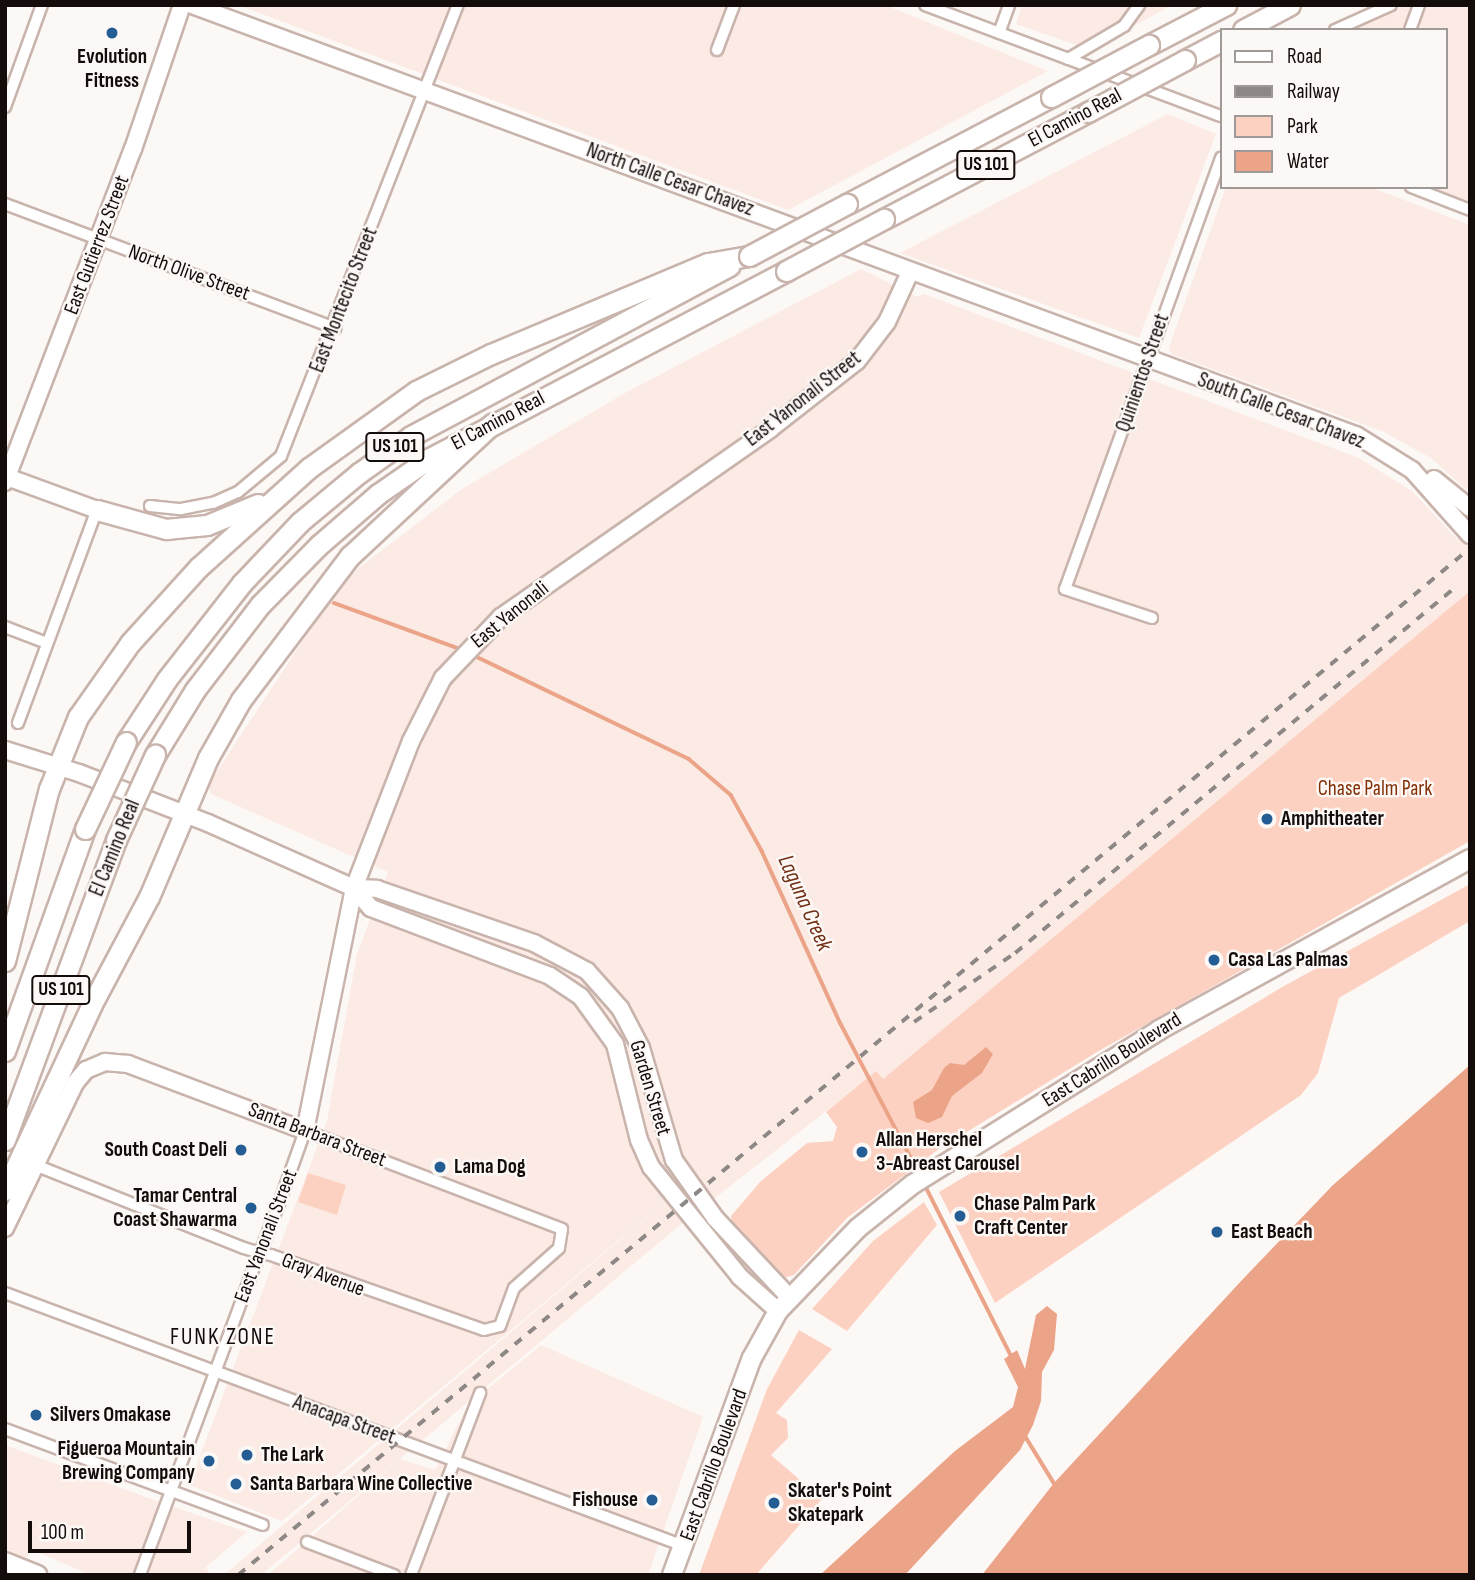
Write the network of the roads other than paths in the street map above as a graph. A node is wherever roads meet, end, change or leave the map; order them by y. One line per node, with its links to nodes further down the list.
1 (43, 5): 21 (street)
2 (182, 5): 27 (street, East Gutierrez Street)
3 (192, 5): 20 (street, North Calle Cesar Chavez)
4 (458, 5): 20 (street, East Montecito Street)
5 (734, 5): 18 (street)
6 (925, 5): 16 (street)
7 (1009, 5): 16 (street)
8 (1139, 5): 19 (street)
9 (1226, 5): 28 (highway, El Camino Real / US 101, bridge)
10 (1290, 5): 13 (highway)
11 (1391, 5): 14 (street)
12 (1419, 5): 15 (street)
13 (1247, 28)
14 (1339, 28)
15 (1411, 28)
16 (999, 33): 19 (street)
17 (1220, 42): 32 (highway, El Camino Real / US 101, bridge)
18 (717, 50)
19 (1068, 59): 22 (street)
20 (424, 92): 29 (street, North Calle Cesar Chavez); 30 (street, East Montecito Street)
21 (5, 107)
22 (1220, 116)
23 (1220, 160): 31 (street, Quinientos Street)
24 (1416, 189): 26 (street)
25 (5, 204): 27 (street, North Olive Street)
26 (1470, 209)
27 (95, 240): 30 (street, North Olive Street); 34 (street, East Gutierrez Street)
28 (748, 256): 35 (highway); 51 (highway, El Camino Real / US 101, bridge)
29 (911, 272): 31 (street, North Calle Cesar Chavez); 36 (street, East Yanonali Street)
30 (335, 328): 37 (street, East Montecito Street)
31 (1146, 360): 33 (street, South Calle Cesar Chavez); 41 (street, Quinientos Street)
32 (493, 423): 47 (highway); 53 (highway, El Camino Real / US 101, bridge)
33 (1412, 470): 38 (street, South Calle Cesar Chavez); 40 (street, South Calle Cesar Chavez)
34 (6, 479): 39 (street)
35 (289, 485): 39 (highway); 46 (highway)
36 (665, 499): 49 (street, East Yanonali)
37 (150, 506)
38 (1470, 508)
39 (97, 510): 43 (street)
40 (1470, 535)
41 (1152, 618)
42 (5, 627): 43 (street)
43 (47, 643): 44 (street)
44 (18, 723)
45 (5, 750): 46 (street, Garden Street)
46 (57, 765): 47 (street, Garden Street); 50 (highway)
47 (186, 814): 49 (street, Garden Street); 55 (highway)
48 (1470, 859): 59 (main road, East Cabrillo Boulevard)
49 (355, 888): 52 (street, East Yanonali Street); 59 (street, Garden Street); 59 (street, Garden Street)
50 (5, 961)
51 (5, 1051)
52 (305, 1131): 54 (street, Santa Barbara Street); 57 (street, East Yanonali Street); 60 (street, Santa Barbara Street)
53 (5, 1140)
54 (35, 1165): 56 (street); 57 (street, Gray Avenue)
55 (5, 1190)
56 (5, 1228)
57 (260, 1253): 60 (street, Gray Avenue); 61 (street, East Yanonali Street)
58 (5, 1293): 61 (street, Anacapa Street)
59 (785, 1305): 68 (main road, East Cabrillo Boulevard)
60 (495, 1328)
61 (216, 1372): 64 (street, Anacapa Street); 65 (street, East Yanonali Street)
62 (480, 1393): 64 (street)
63 (5, 1429): 65 (street)
64 (456, 1461): 68 (street, Anacapa Street); 73 (street)
65 (171, 1491): 66 (street); 71 (street, East Yanonali Street)
66 (263, 1525)
67 (307, 1542): 72 (street)
68 (684, 1546): 74 (main road, East Cabrillo Boulevard)
69 (5, 1562): 70 (main road)
70 (37, 1575)
71 (141, 1575)
72 (394, 1575)
73 (411, 1575)
74 (673, 1575)

